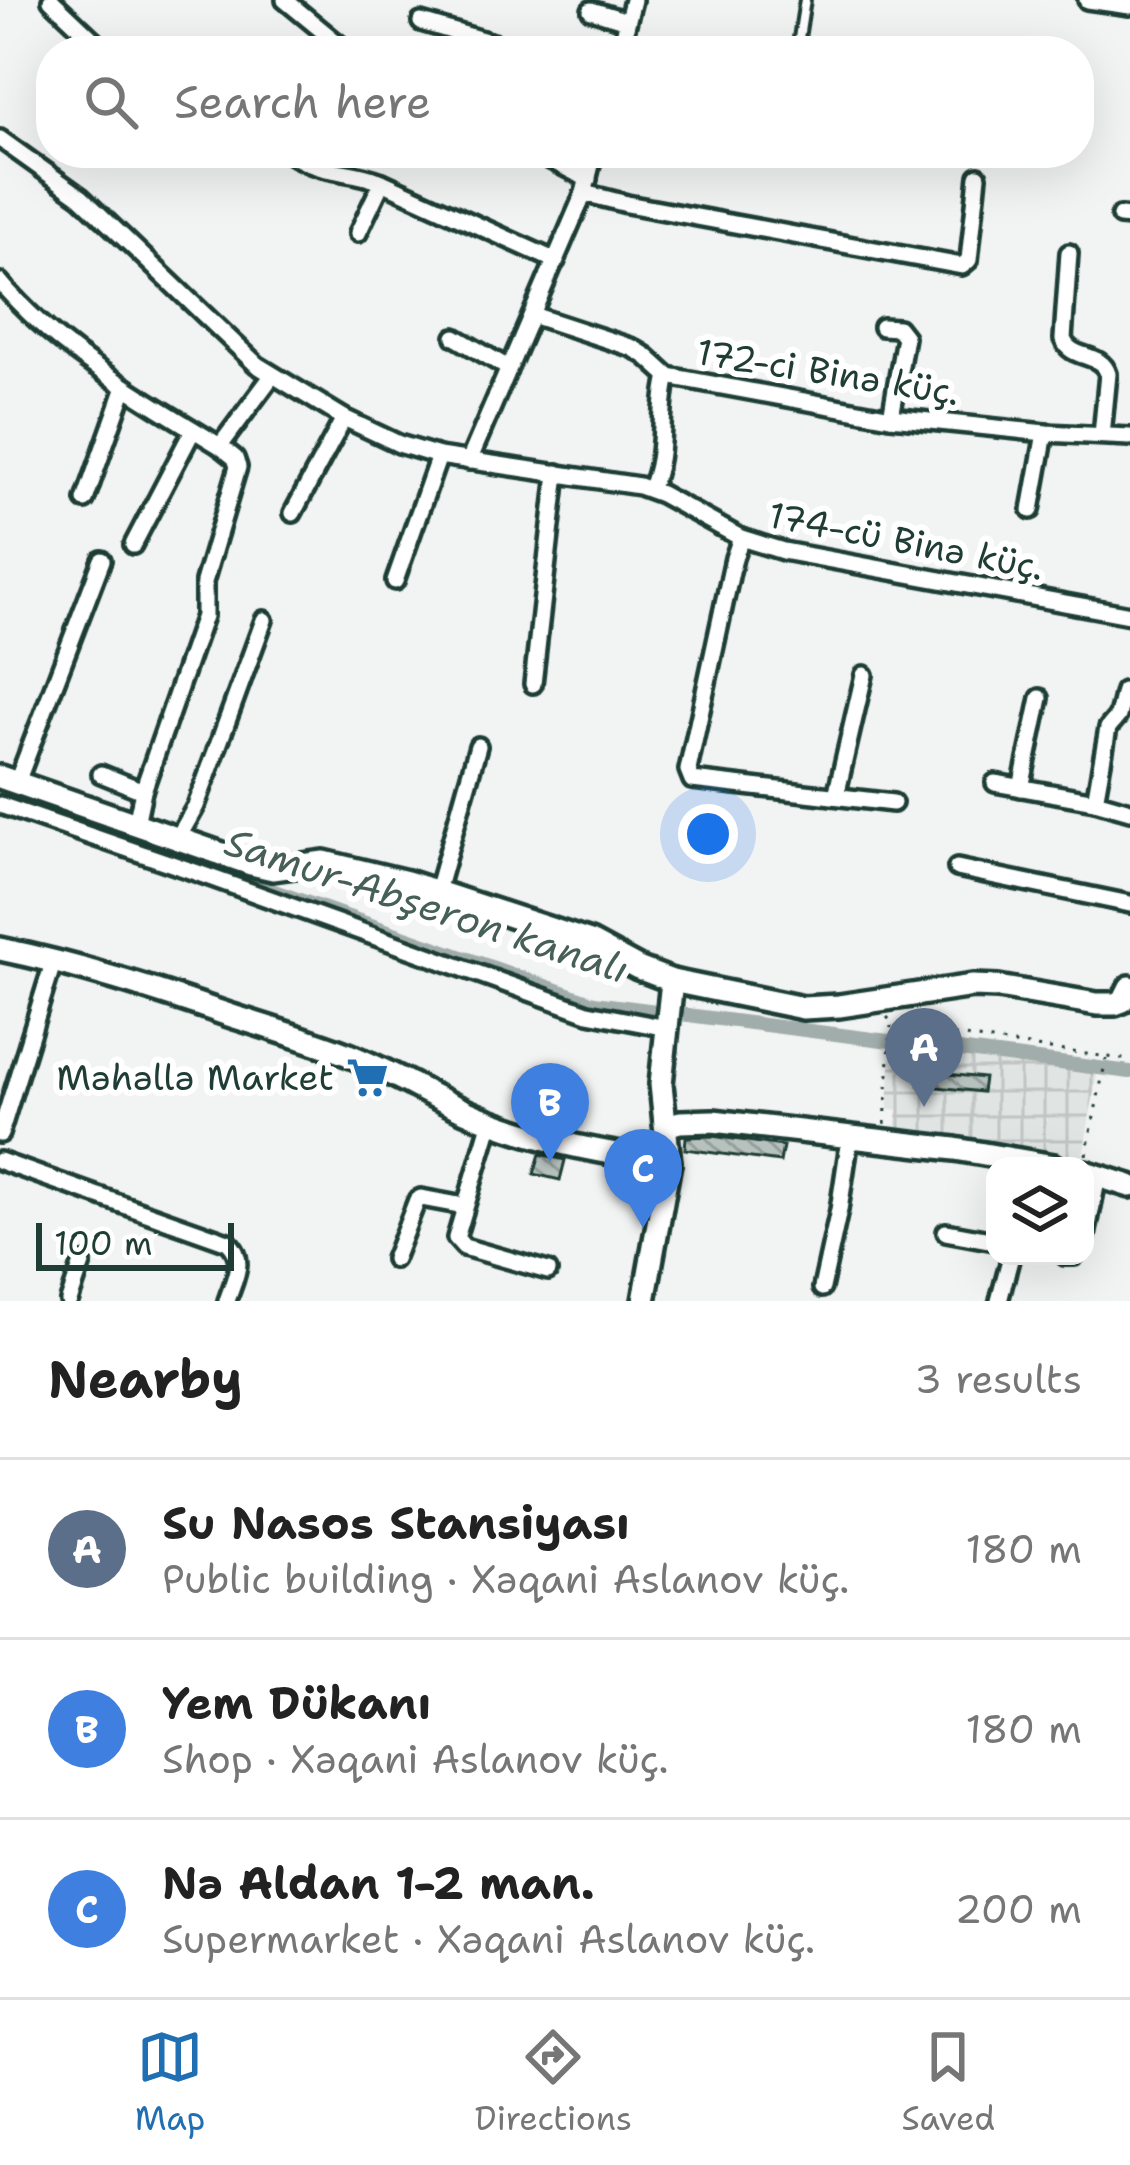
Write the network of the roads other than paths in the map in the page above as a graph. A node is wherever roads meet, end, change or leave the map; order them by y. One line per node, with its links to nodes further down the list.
1 (51, 0): 10 (street)
2 (633, 0): 8 (street)
3 (805, 0): 14 (lane)
4 (1087, 0): 6 (street)
5 (291, 2): 11 (street)
6 (1130, 6)
7 (591, 10): 8 (street)
8 (628, 21): 13 (street)
9 (421, 22): 12 (street)
10 (89, 36)
11 (330, 36)
12 (446, 36)
13 (624, 36)
14 (799, 36)
15 (0, 139): 16 (street, 174-cü Binə küç.)
16 (36, 165)
17 (40, 168): 32 (street, 174-cü Binə küç.)
18 (315, 168): 22 (street)
19 (559, 168): 23 (street)
20 (590, 168): 23 (street)
21 (978, 176): 23 (street)
22 (382, 182): 24 (street); 26 (street)
23 (586, 186): 26 (street)
24 (358, 233)
25 (1069, 253): 39 (street)
26 (556, 261): 28 (street)
27 (0, 282): 34 (street)
28 (532, 315): 31 (street); 33 (street, 172-ci Binə küç.)
29 (882, 327): 35 (street)
30 (455, 337): 31 (street)
31 (508, 368): 43 (street)
32 (272, 376): 36 (street, 174-cü Binə küç.); 41 (street)
33 (668, 376): 35 (street, 172-ci Binə küç.); 45 (street)
34 (125, 387): 37 (street); 46 (street)
35 (891, 417): 38 (street, 172-ci Binə küç.)
36 (344, 418): 42 (street, 174-cü Binə küç.); 48 (street)
37 (194, 430): 41 (street); 50 (street)
38 (1045, 433): 39 (street, 172-ci Binə küç.); 47 (street)
39 (1102, 435): 40 (street, 172-ci Binə küç.)
40 (1130, 437)
41 (220, 446): 64 (street)
42 (440, 456): 43 (street, 174-cü Binə küç.); 52 (street)
43 (469, 461): 44 (street, 174-cü Binə küç.)
44 (557, 473): 45 (street, 174-cü Binə küç.); 56 (street)
45 (650, 489): 49 (street, 174-cü Binə küç.)
46 (85, 500)
47 (1031, 510)
48 (293, 514)
49 (741, 538): 53 (street, 174-cü Binə küç.); 65 (street)
50 (133, 545)
51 (102, 560): 61 (street)
52 (395, 581)
53 (1130, 615)
54 (264, 620): 71 (street)
55 (864, 675): 65 (street)
56 (533, 684)
57 (1124, 691): 66 (street)
58 (1040, 698): 63 (street)
59 (478, 746): 73 (street)
60 (100, 774): 64 (street)
61 (9, 779): 70 (street)
62 (995, 783): 63 (street)
63 (1021, 788): 66 (street)
64 (143, 791): 70 (street)
65 (836, 796): 67 (street)
66 (1095, 801): 69 (street)
67 (893, 802)
68 (0, 806): 79 (street)
69 (1130, 811)
70 (136, 824): 71 (street)
71 (178, 838): 73 (street)
72 (957, 868): 74 (street)
73 (437, 891): 77 (street)
74 (1130, 904)
75 (0, 949): 76 (street)
76 (54, 960): 80 (street); 82 (street)
77 (671, 992): 78 (street); 79 (street)
78 (1128, 999)
79 (667, 1028): 81 (street)
80 (491, 1121): 86 (street); 89 (street)
81 (667, 1126): 83 (street); 86 (street)
82 (0, 1134)
83 (850, 1137): 84 (street); 96 (street)
84 (1003, 1157)
85 (0, 1161): 98 (street)
86 (669, 1163): 99 (street)
87 (1094, 1174): 88 (street)
88 (1130, 1186)
89 (464, 1205): 92 (street); 95 (street)
90 (946, 1232): 91 (street)
91 (986, 1239)
92 (394, 1259)
93 (82, 1264): 97 (street)
94 (1009, 1265): 100 (street)
95 (548, 1270)
96 (822, 1288)
97 (69, 1301)
98 (227, 1301)
99 (644, 1301)
100 (999, 1301)

